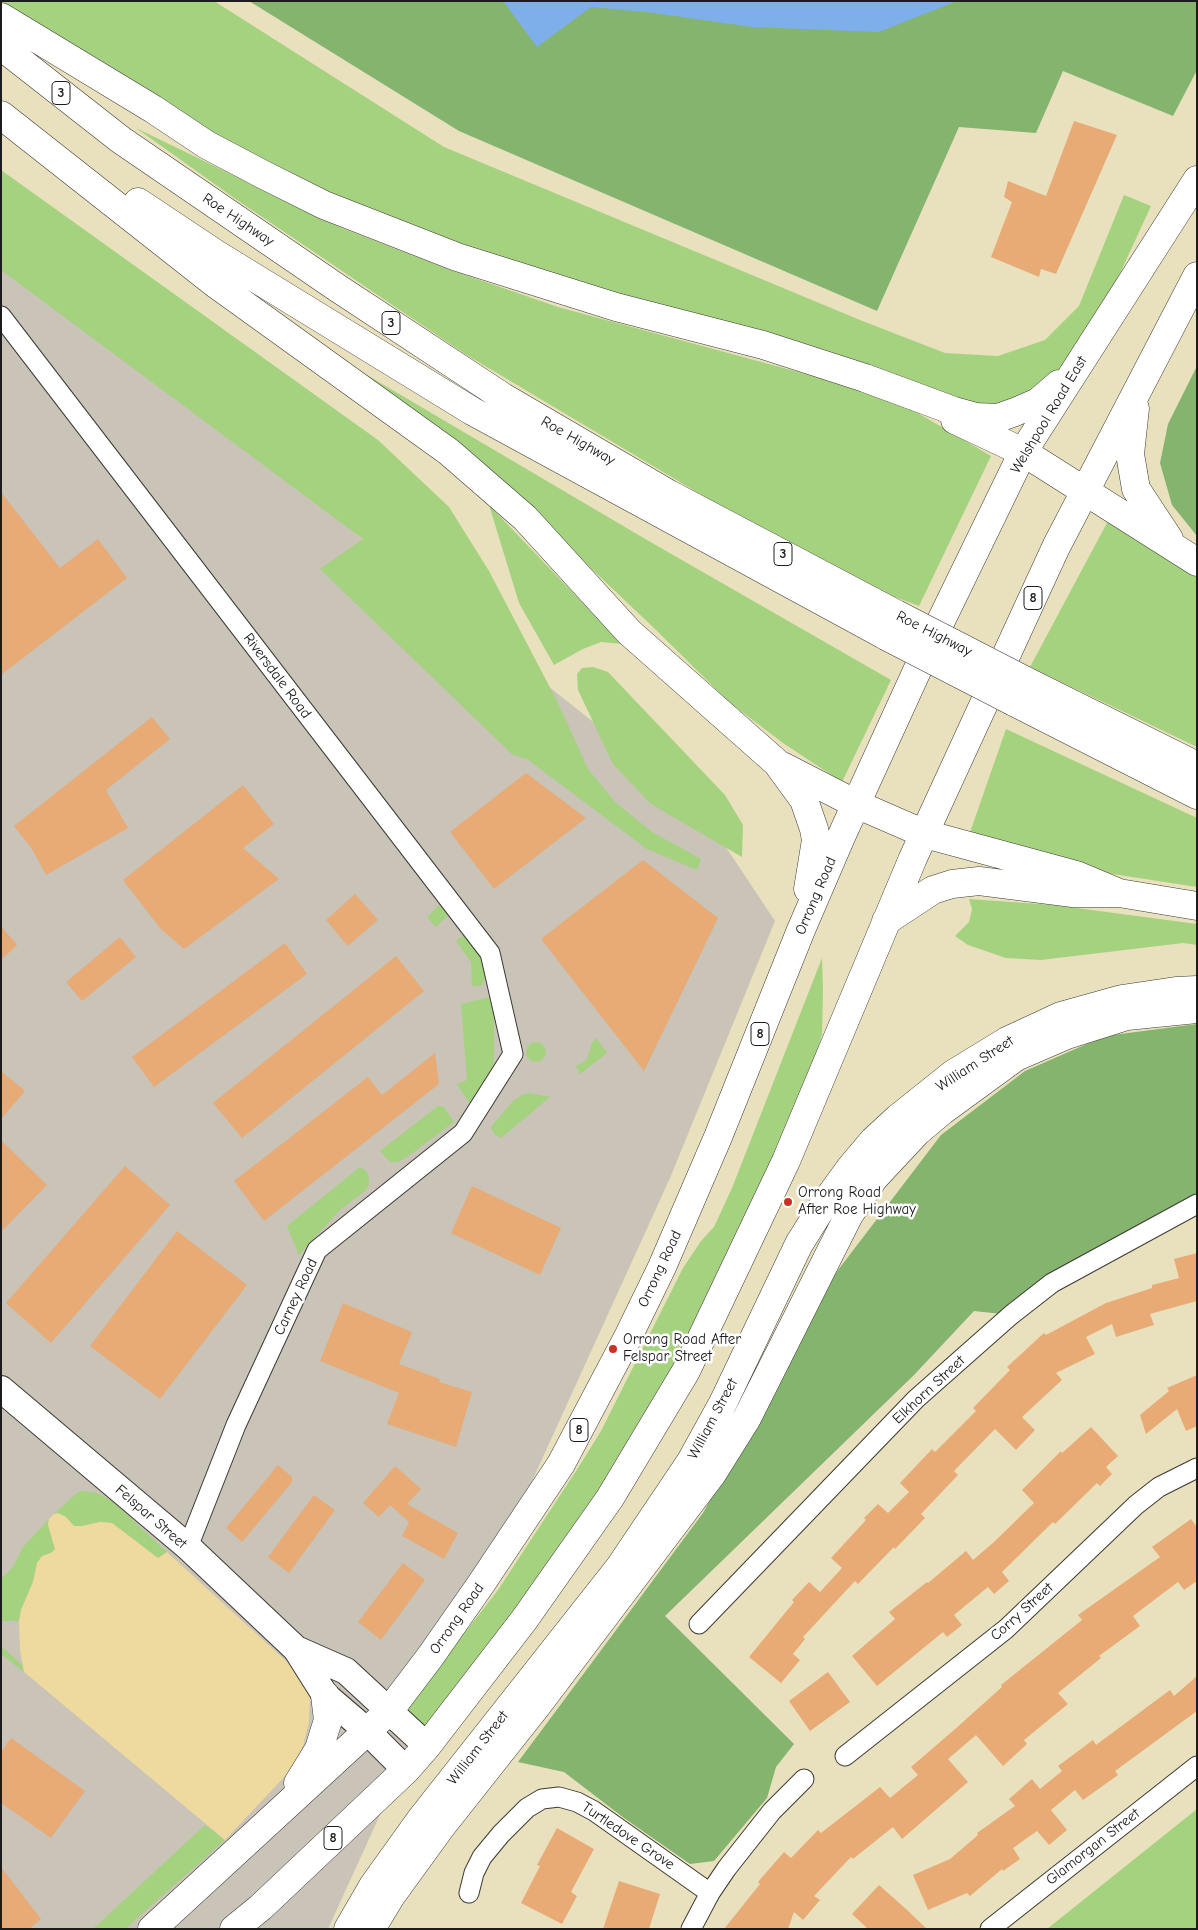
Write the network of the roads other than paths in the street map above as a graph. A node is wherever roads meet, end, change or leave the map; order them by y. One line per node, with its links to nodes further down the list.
1 (1, 17): 9 (main road)
2 (1, 46): 15 (main road, Roe Highway / 3)
3 (1, 111): 15 (main road, Roe Highway / 3)
4 (1, 115): 18 (main road)
5 (1197, 180): 8 (main road, Welshpool Road East / 8)
6 (1197, 276): 10 (main road, 8)
7 (1, 316): 29 (street, Riversdale Road)
8 (1076, 369): 9 (main road); 11 (main road, Welshpool Road East / 8)
9 (865, 378): 11 (main road)
10 (1137, 389): 12 (main road, 8); 13 (main road)
11 (1023, 452): 12 (main road); 16 (main road, Welshpool Road East / 8)
12 (1085, 491): 13 (main road); 22 (main road, 8)
13 (1174, 547): 14 (main road)
14 (1197, 562)
15 (891, 625): 17 (main road, Roe Highway / 3, bridge)
16 (921, 662): 21 (main road, Orrong Road / 8)
17 (1019, 691): 19 (main road, Roe Highway / 3); 20 (main road, Roe Highway / 3)
18 (777, 763): 21 (main road); 26 (main road)
19 (1197, 766)
20 (1197, 795)
21 (856, 804): 22 (main road); 26 (main road, Orrong Road / 8)
22 (925, 834): 23 (main road); 25 (main road, 8)
23 (1119, 893): 24 (main road); 25 (main road)
24 (1197, 906)
25 (886, 921): 39 (main road, 8)
26 (801, 930): 37 (main road, Orrong Road / 8)
27 (1197, 990): 49 (main road, William Street)
28 (1197, 1009): 50 (main road, William Street)
29 (513, 1054): 33 (street, Carney Road)
30 (1197, 1204): 34 (street, Elkhorn Street)
31 (1, 1389): 33 (street, Felspar Street)
32 (1197, 1468): 40 (street, Corry Street)
33 (188, 1548): 35 (street, Felspar Street)
34 (699, 1624)
35 (296, 1649): 36 (street, Felspar Street); 37 (street, Felspar Street)
36 (325, 1694): 38 (street, Felspar Street); 44 (main road)
37 (388, 1711): 38 (main road, Orrong Road / 8); 39 (street, Felspar Street)
38 (368, 1731): 42 (street, Felspar Street); 44 (main road, Orrong Road / 8)
39 (427, 1746): 42 (main road, 8)
40 (845, 1756)
41 (1197, 1766): 52 (street, Glamorgan Street)
42 (406, 1770): 48 (main road, 8)
43 (804, 1779): 46 (street)
44 (271, 1820): 47 (main road, Orrong Road / 8)
45 (469, 1893): 46 (street, Turtledove Grove)
46 (710, 1893): 51 (street)
47 (152, 1929)
48 (234, 1929)
49 (348, 1929)
50 (371, 1929)
51 (691, 1929)
52 (990, 1929)

